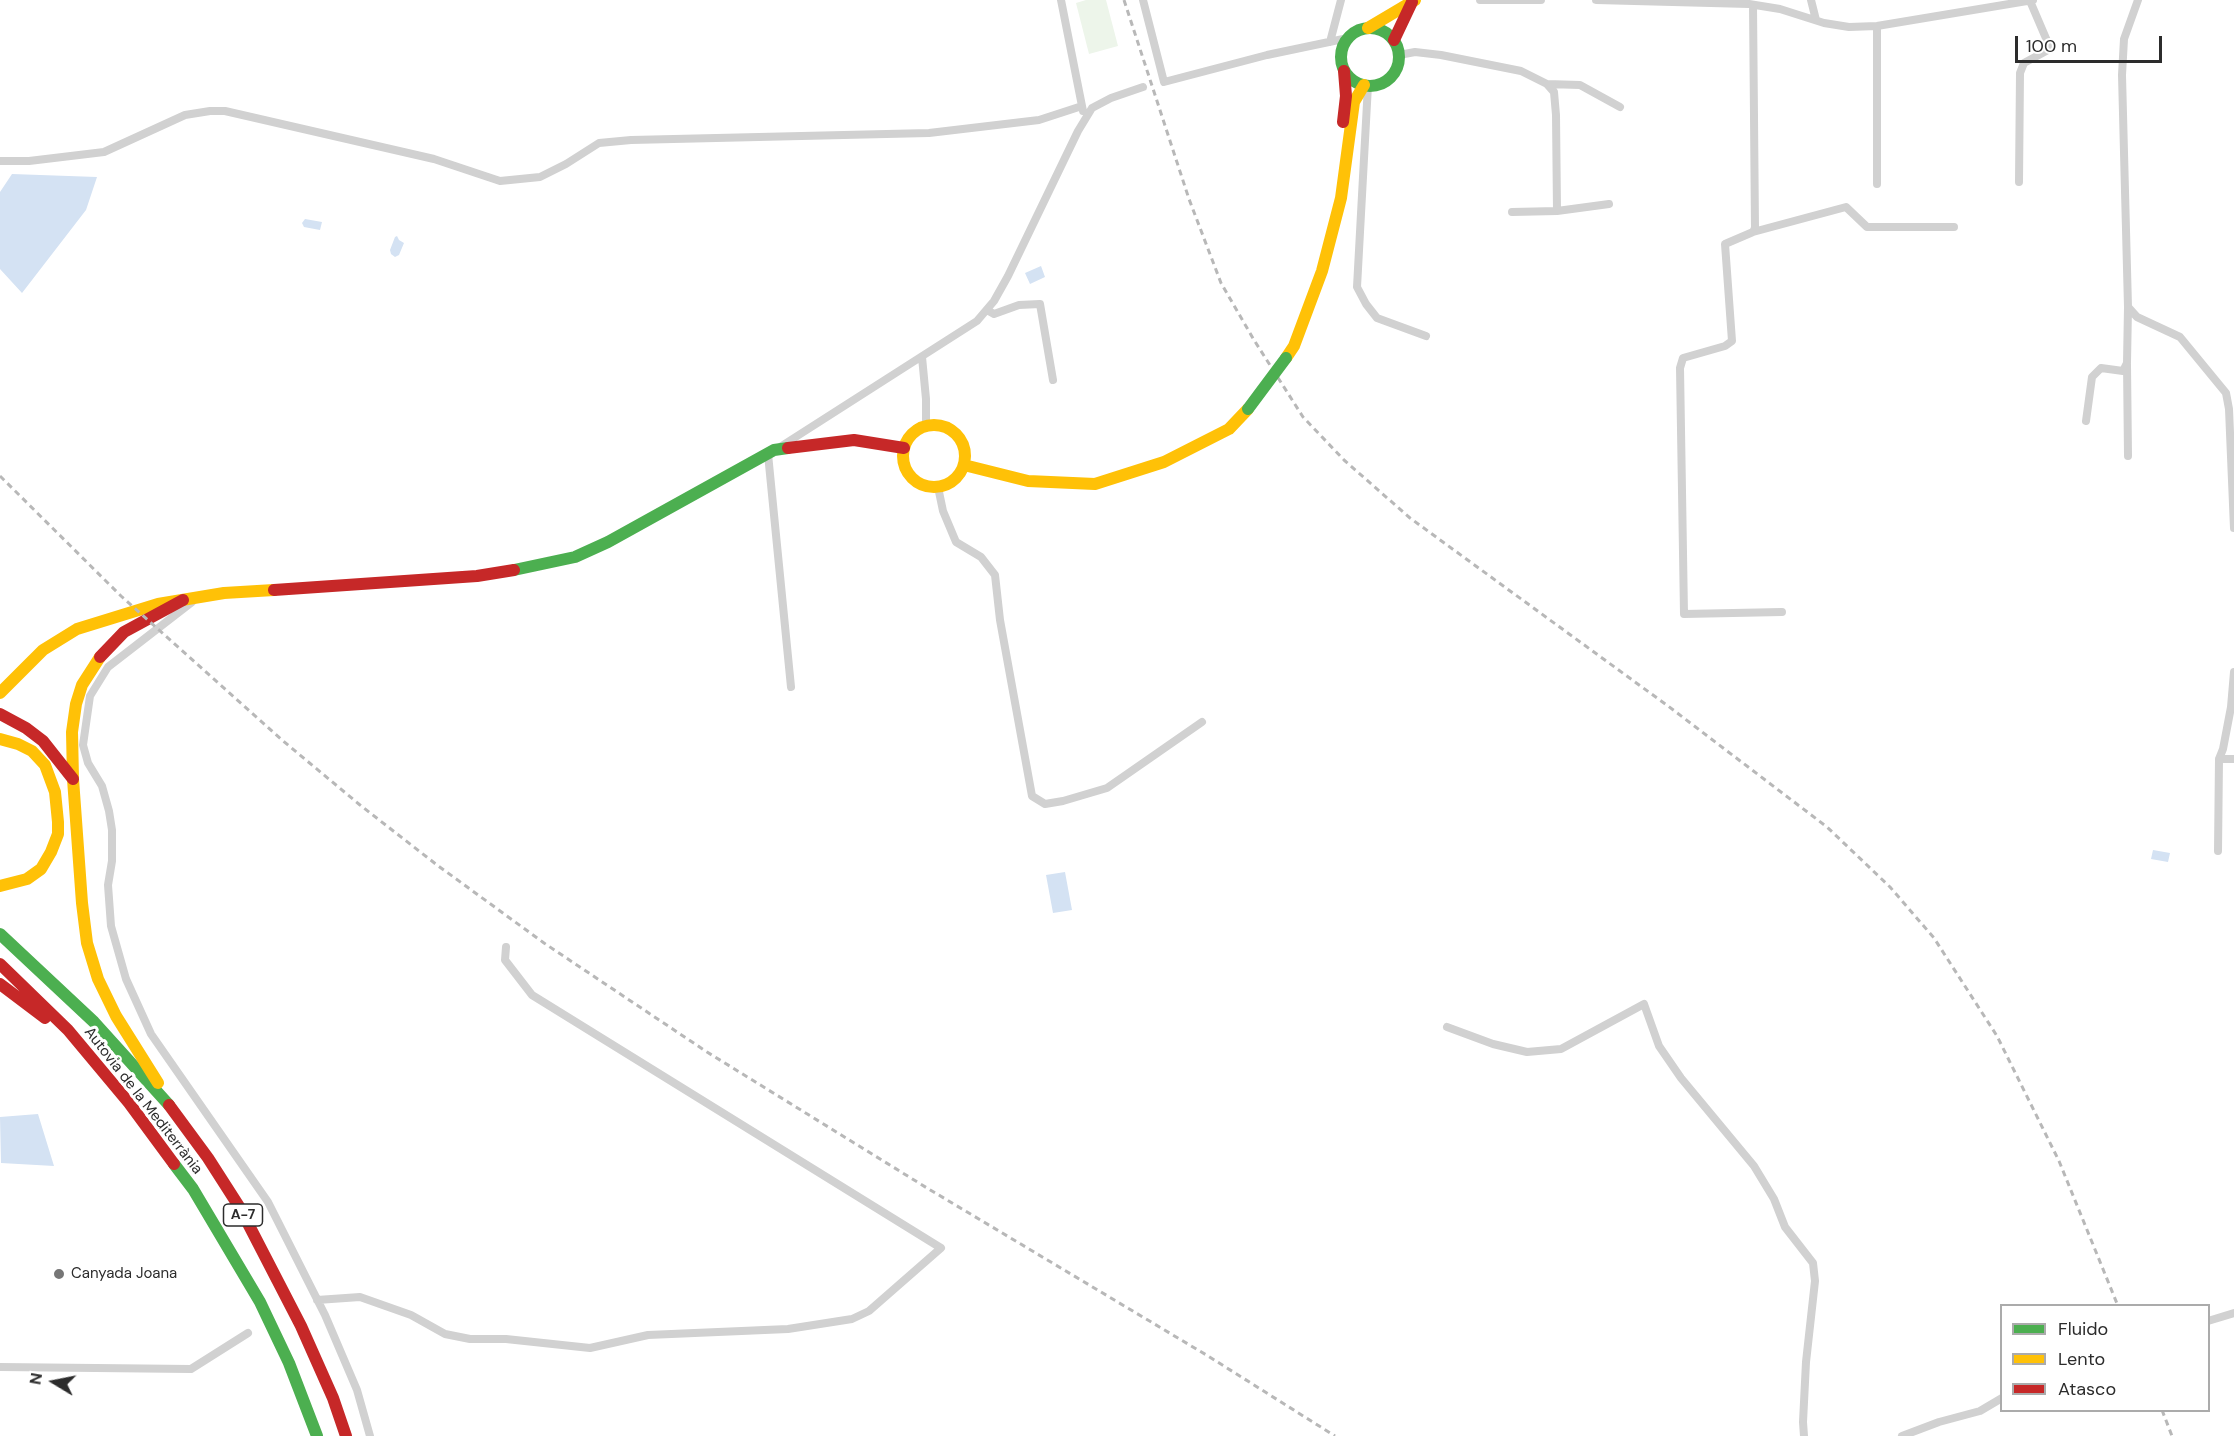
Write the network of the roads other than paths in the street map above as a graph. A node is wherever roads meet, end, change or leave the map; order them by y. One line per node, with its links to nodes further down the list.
1 (1061, 0): 23 (street)
2 (1143, 0): 17 (street)
3 (1341, 0): 17 (street)
4 (1480, 0): 5 (street)
5 (1541, 0)
6 (1596, 0): 11 (street)
7 (1811, 0): 12 (street)
8 (2032, 0): 13 (street); 27 (street)
9 (2138, 0): 35 (street)
10 (1414, 1): 14 (main road); 16 (main road)
11 (1753, 5): 12 (street); 34 (street)
12 (1816, 20): 13 (street)
13 (1877, 26): 28 (street)
14 (1368, 28): 15 (main road); 16 (main road)
15 (1348, 38): 17 (street); 19 (main road)
16 (1394, 40): 18 (main road)
17 (1330, 42)
18 (1399, 55): 20 (street); 21 (main road)
19 (1344, 70): 21 (main road); 32 (main road)
20 (1547, 84): 24 (street); 30 (street)
21 (1366, 85): 32 (main road); 37 (street)
22 (1143, 87): 25 (street)
23 (1082, 106): 25 (street); 26 (street)
24 (1620, 107)
25 (1085, 120): 36 (street)
26 (0, 161)
27 (2019, 182)
28 (1877, 184)
29 (1609, 204): 30 (street)
30 (1557, 211): 31 (street)
31 (1512, 212)
32 (1336, 216): 46 (main road, bridge)
33 (1954, 227): 34 (street)
34 (1753, 232): 51 (street)
35 (2128, 307): 39 (street); 48 (street)
36 (987, 310): 38 (street); 40 (street)
37 (1426, 336)
38 (922, 357): 42 (street); 44 (street)
39 (2127, 363): 41 (street); 45 (street)
40 (1053, 380)
41 (2086, 421)
42 (926, 426): 43 (main road); 46 (main road)
43 (904, 448): 44 (main road); 47 (main road)
44 (771, 452): 49 (main road); 53 (street)
45 (2128, 456)
46 (964, 465): 47 (main road)
47 (938, 487): 56 (street)
48 (2234, 528)
49 (198, 597): 50 (main road); 70 (street)
50 (183, 600): 54 (main road); 60 (main road)
51 (1782, 612)
52 (2234, 672): 58 (street)
53 (791, 687)
54 (0, 693)
55 (0, 714): 60 (main road)
56 (1202, 722)
57 (0, 739): 62 (main road)
58 (2220, 759): 59 (street); 61 (street)
59 (2234, 759)
60 (73, 779): 69 (main road)
61 (2218, 850)
62 (0, 886)
63 (0, 934): 69 (main road, Autovia de la Mediterrània / A-7)
64 (506, 947): 70 (street)
65 (0, 964): 68 (main road, Autovia de la Mediterrània / A-7)
66 (0, 984): 68 (main road)
67 (1447, 1027): 79 (street)
68 (68, 1030): 76 (main road, Autovia de la Mediterrània / A-7)
69 (171, 1107): 77 (main road, Autovia de la Mediterrània / A-7)
70 (317, 1300): 78 (street)
71 (2234, 1313): 72 (street)
72 (2210, 1320)
73 (248, 1333): 74 (street)
74 (0, 1367)
75 (2000, 1399): 80 (street)
76 (317, 1436)
77 (346, 1436)
78 (370, 1436)
79 (1804, 1436)
80 (1902, 1436)

